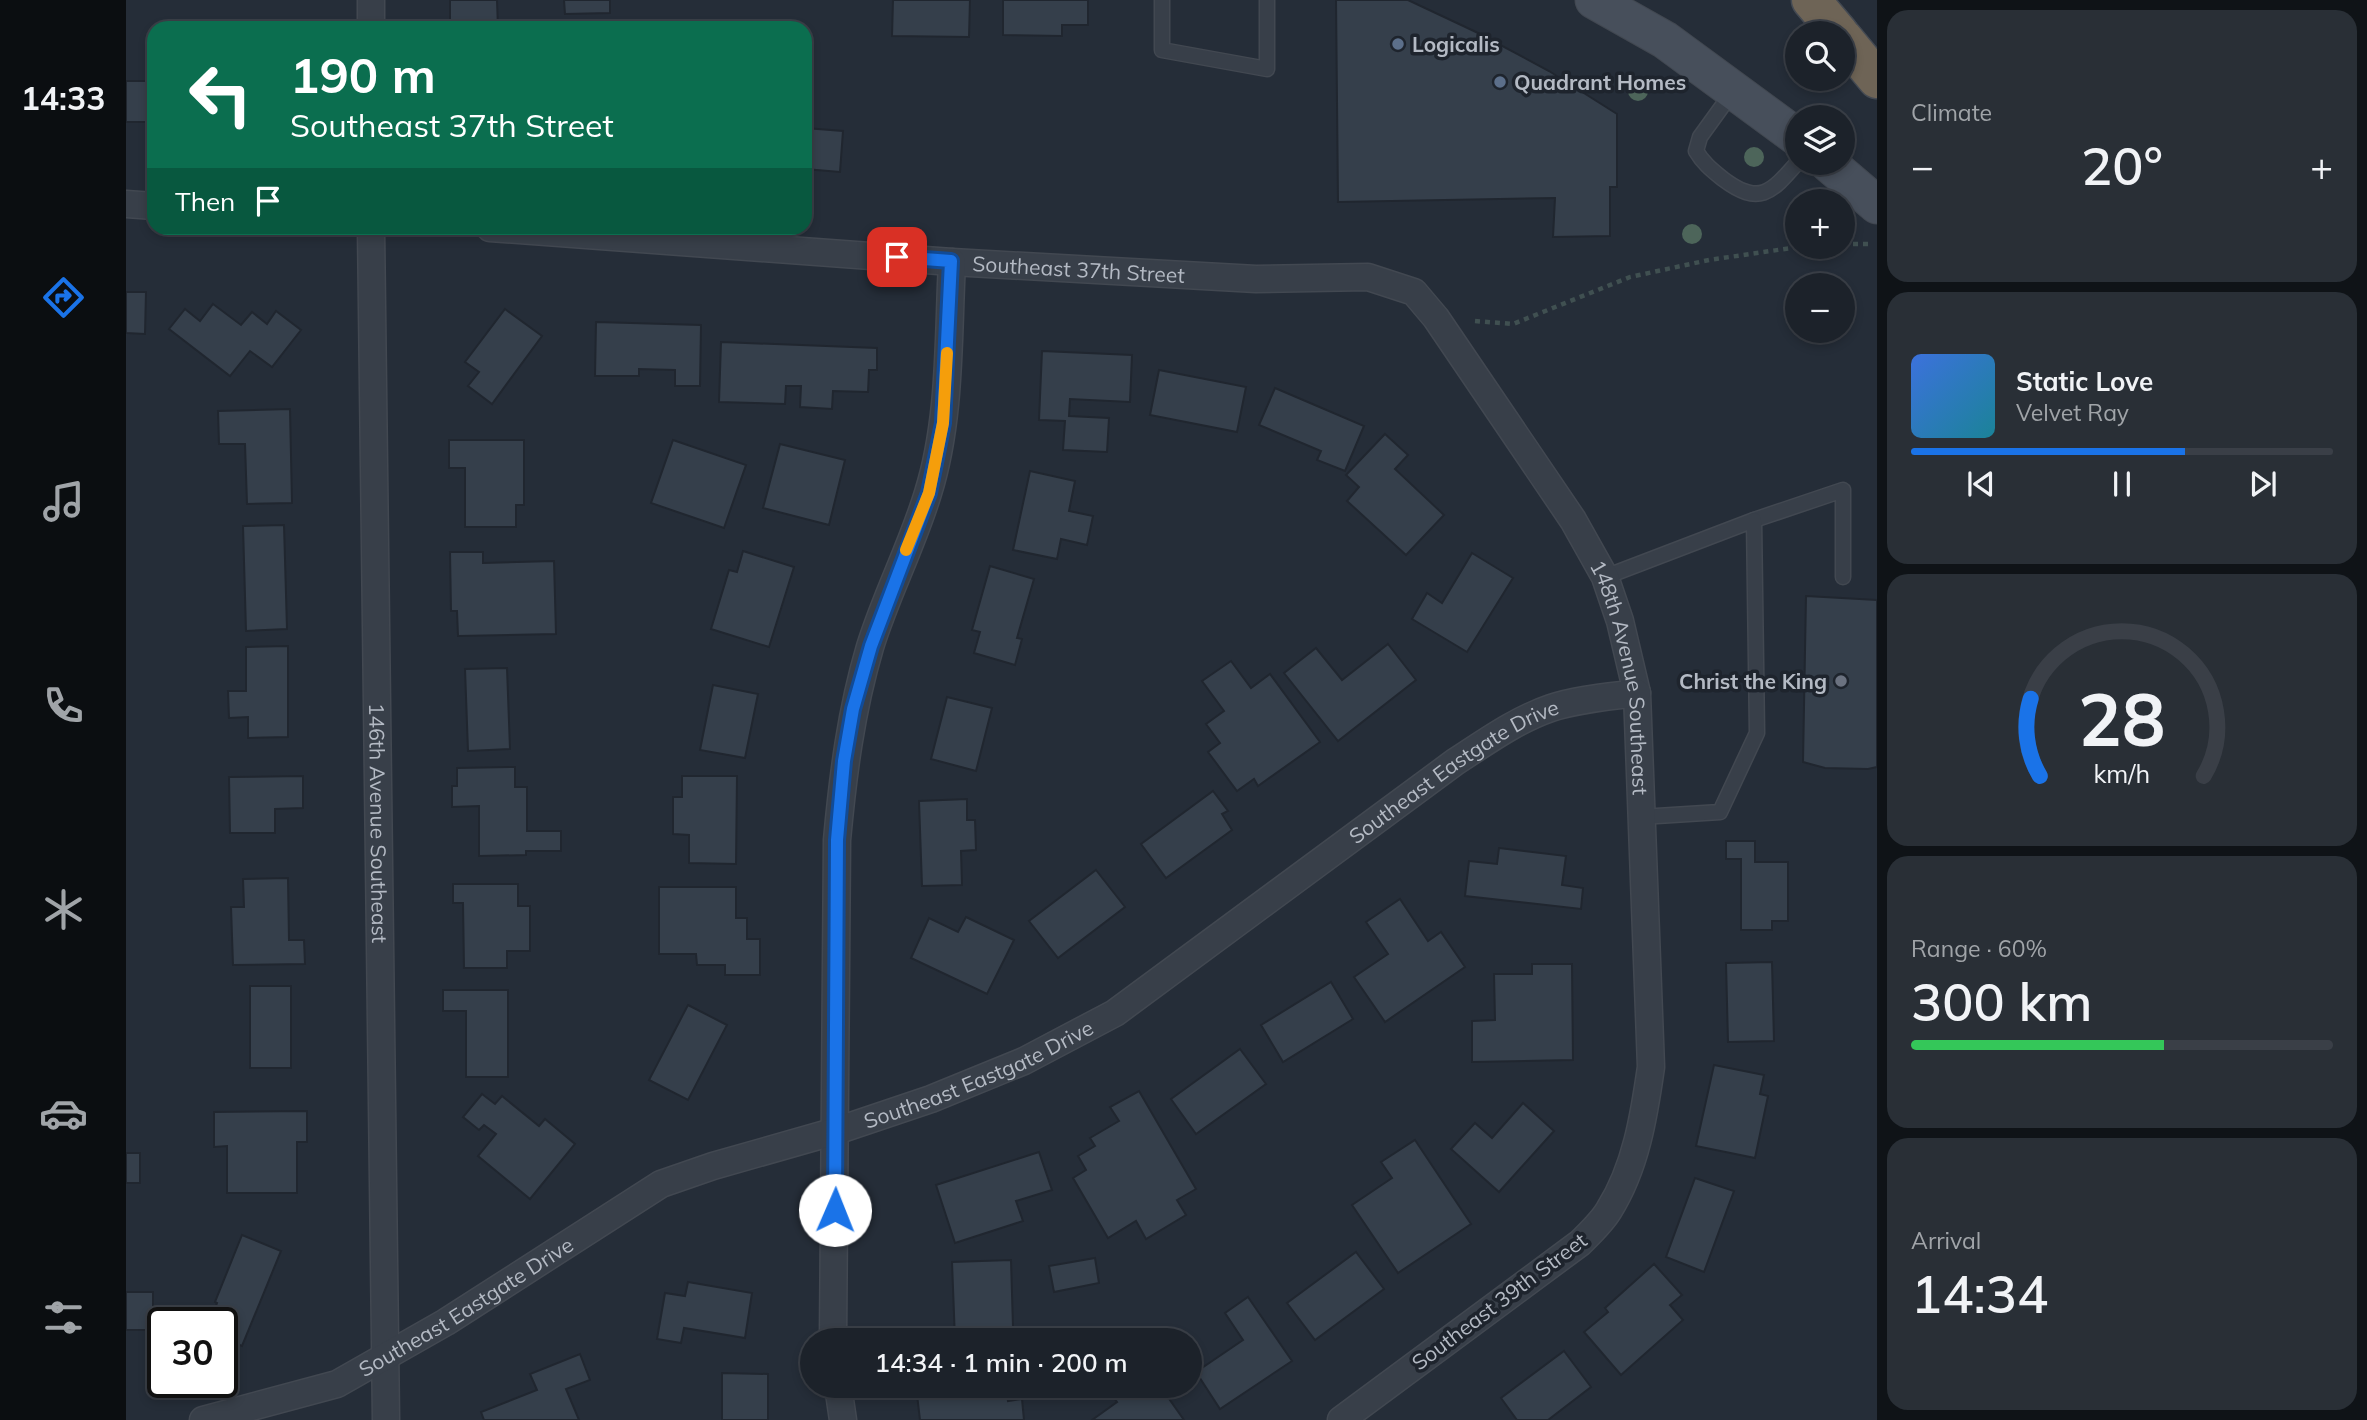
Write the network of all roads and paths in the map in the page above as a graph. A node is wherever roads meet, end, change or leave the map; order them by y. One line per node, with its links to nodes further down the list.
1 (371, 0): 6 (street)
2 (1162, 0): 3 (lane)
3 (1267, 0)
4 (1594, 0): 10 (main road)
5 (1811, 0): 7 (highway)
6 (371, 21)
7 (1829, 21)
8 (1855, 52): 9 (highway)
9 (1877, 79)
10 (1735, 89): 11 (main road); 12 (lane)
11 (1785, 128)
12 (1785, 175)
13 (1842, 175): 15 (main road)
14 (126, 204): 16 (street)
15 (1877, 205)
16 (147, 206)
17 (371, 235): 33 (street, 146th Avenue Southeast)
18 (588, 235): 22 (street, Southeast 37th Street)
19 (1855, 244): 20 (path)
20 (1873, 244)
21 (1785, 249): 24 (path)
22 (951, 261): 23 (street, Southeast 37th Street); 31 (street)
23 (1414, 292): 24 (street, 148th Avenue Southeast)
24 (1436, 318): 26 (street, 148th Avenue Southeast)
25 (1754, 520): 26 (lane); 27 (lane); 29 (lane)
26 (1605, 577): 28 (street, 148th Avenue Southeast)
27 (1843, 577)
28 (1637, 693): 29 (street, 148th Avenue Southeast); 31 (street, Southeast Eastgate Drive)
29 (1641, 817): 30 (street, 148th Avenue Southeast)
30 (1644, 1119): 38 (street, Southeast 39th Street)
31 (836, 1131): 32 (street); 33 (street, Southeast Eastgate Drive)
32 (833, 1328)
33 (384, 1357): 35 (street, Southeast Eastgate Drive); 36 (street, 146th Avenue Southeast)
34 (840, 1398): 37 (street)
35 (204, 1420)
36 (386, 1420)
37 (843, 1420)
38 (1341, 1420)

